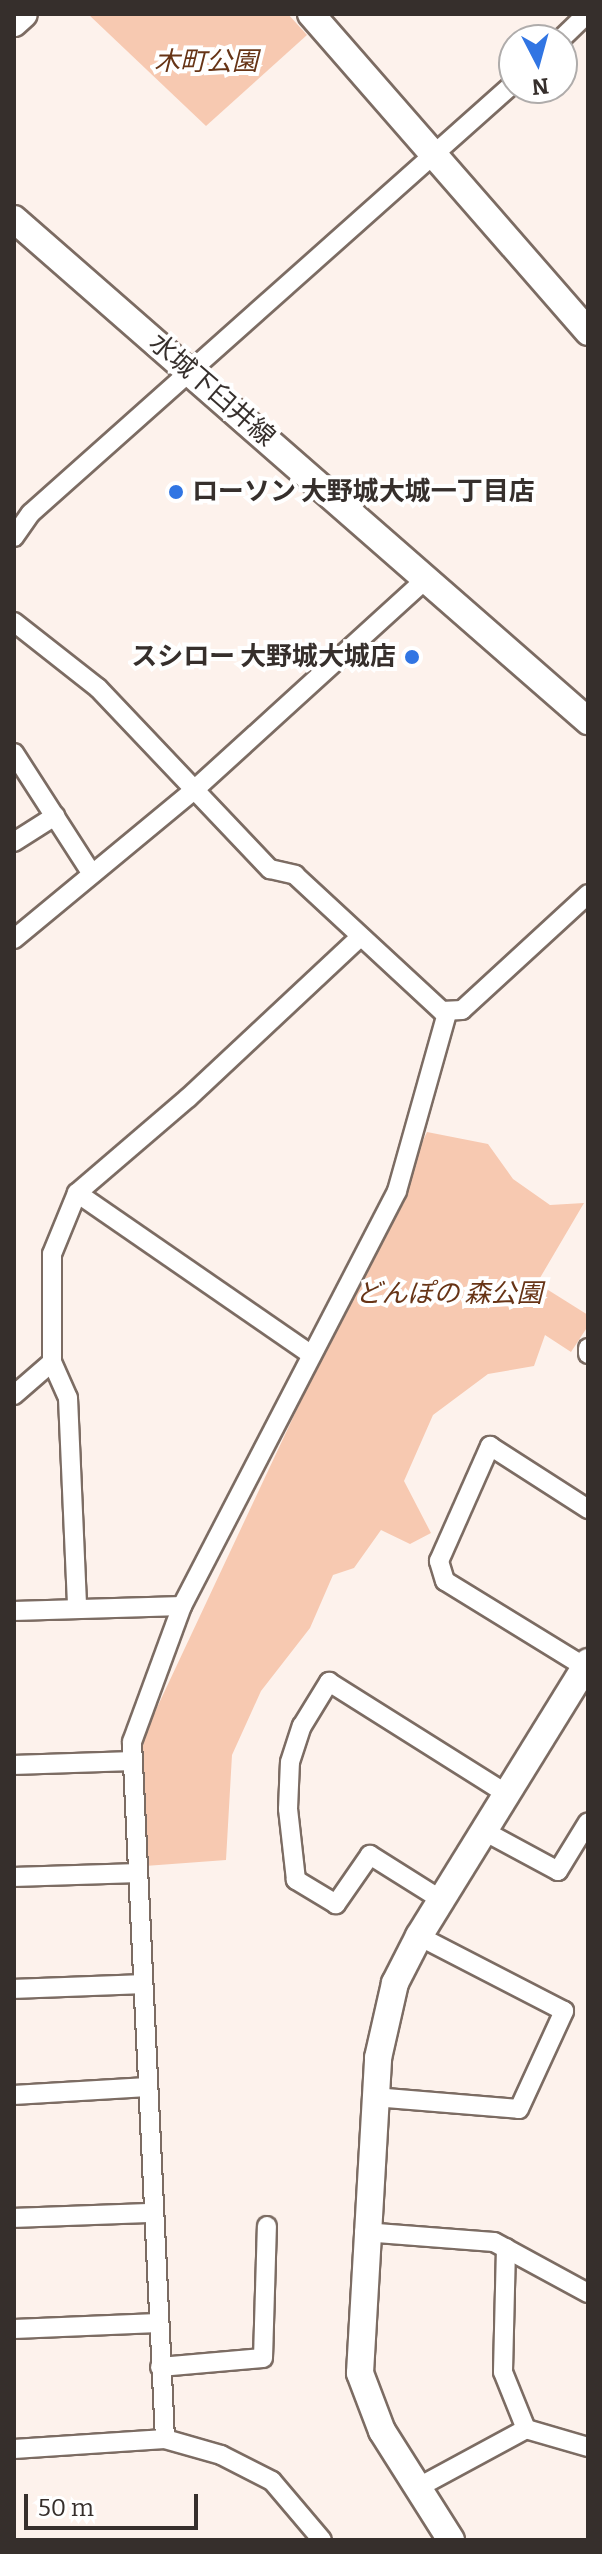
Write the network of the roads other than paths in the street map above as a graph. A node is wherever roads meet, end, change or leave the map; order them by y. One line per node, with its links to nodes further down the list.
1 (24, 14): 3 (street)
2 (311, 14): 5 (street)
3 (14, 23)
4 (498, 98): 5 (street)
5 (437, 155): 7 (street); 8 (street)
6 (14, 219): 8 (street, 水城下臼井線)
7 (588, 332)
8 (194, 372): 9 (street); 10 (street, 水城下臼井線)
9 (14, 537)
10 (426, 579): 12 (street, 水城下臼井線); 14 (street)
11 (14, 622): 14 (street)
12 (588, 721)
13 (14, 753): 15 (street)
14 (193, 791): 17 (street); 19 (street)
15 (55, 816): 16 (street); 17 (street)
16 (14, 842)
17 (92, 874): 20 (street)
18 (588, 894): 21 (street)
19 (359, 938): 21 (street); 22 (street)
20 (14, 939)
21 (447, 1013): 24 (street)
22 (77, 1193): 24 (street); 26 (street)
23 (588, 1348): 25 (street)
24 (310, 1354): 29 (street)
25 (588, 1354)
26 (52, 1362): 27 (street); 30 (street)
27 (14, 1395)
28 (588, 1509): 32 (street)
29 (182, 1606): 30 (street); 33 (street)
30 (77, 1608): 31 (street)
31 (14, 1611)
32 (586, 1665): 35 (street)
33 (132, 1761): 34 (street); 38 (street)
34 (14, 1765)
35 (507, 1794): 37 (street); 40 (street)
36 (588, 1822): 37 (street)
37 (484, 1831): 40 (street)
38 (138, 1873): 39 (street); 42 (street)
39 (14, 1877)
40 (440, 1899): 41 (street)
41 (419, 1936): 46 (street); 46 (street)
42 (143, 1984): 43 (street); 44 (street)
43 (14, 1989)
44 (147, 2087): 45 (street); 47 (street)
45 (14, 2095)
46 (374, 2097): 50 (street)
47 (153, 2213): 48 (street); 53 (street)
48 (14, 2218)
49 (267, 2226): 55 (street)
50 (364, 2232): 51 (street); 60 (street)
51 (506, 2248): 52 (street); 56 (street)
52 (588, 2293)
53 (158, 2323): 54 (street); 55 (street)
54 (14, 2329)
55 (160, 2367): 57 (street)
56 (526, 2429): 58 (street); 60 (street)
57 (165, 2439): 59 (street); 61 (street)
58 (588, 2447)
59 (14, 2449)
60 (417, 2488): 62 (street)
61 (322, 2540)
62 (451, 2540)

